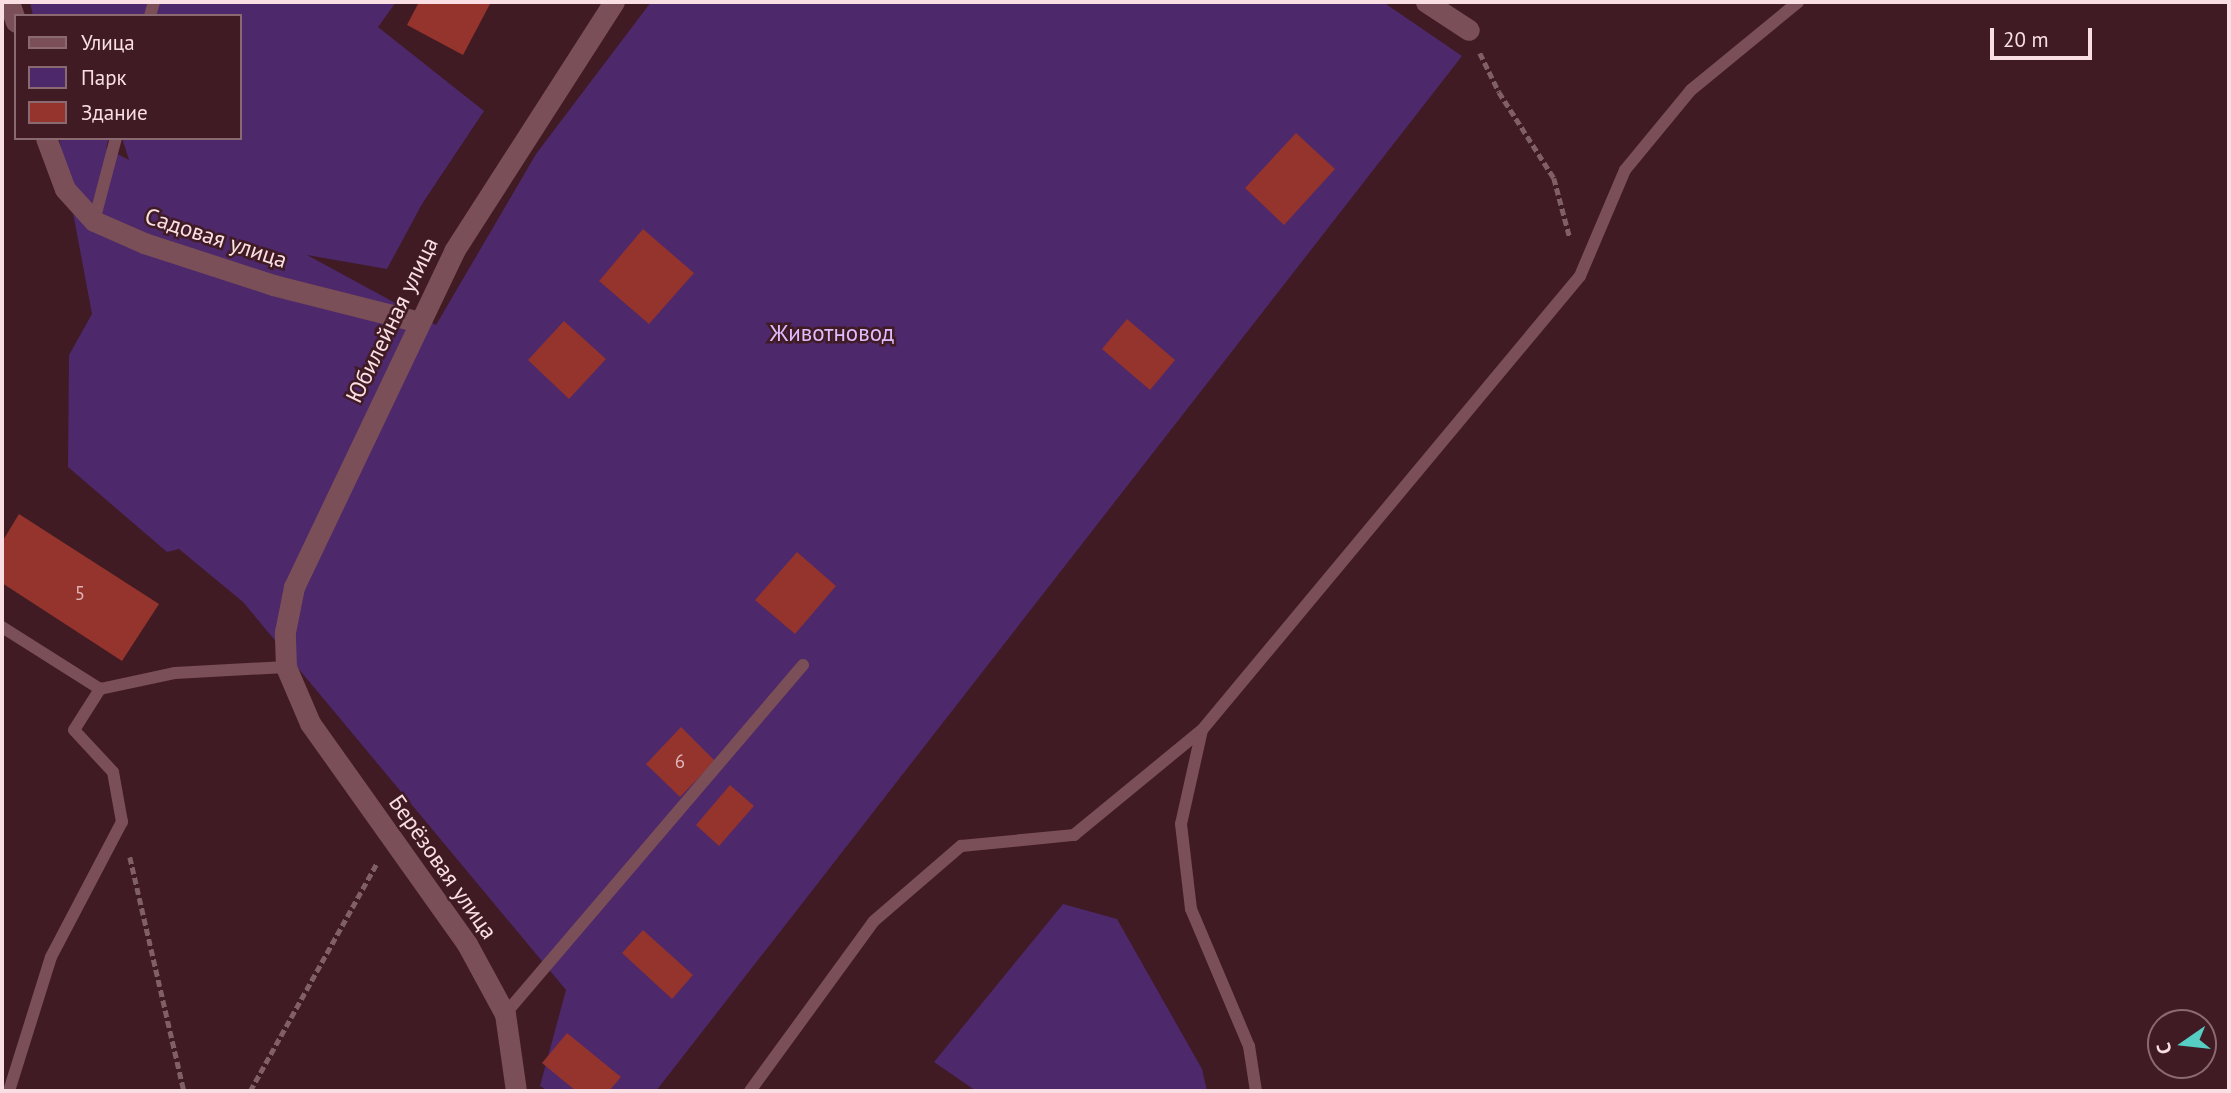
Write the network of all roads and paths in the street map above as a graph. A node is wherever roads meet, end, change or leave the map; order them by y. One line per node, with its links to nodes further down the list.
1 (614, 2): 9 (street, Юбилейная улица)
2 (1426, 2): 4 (street)
3 (1798, 2): 8 (lane)
4 (1469, 30): 8 (path)
5 (47, 140): 7 (street, Садовая улица)
6 (116, 140): 7 (lane)
7 (94, 220): 9 (street, Садовая улица)
8 (1580, 276): 14 (lane)
9 (419, 322): 12 (street, Юбилейная улица)
10 (2, 627): 13 (lane)
11 (803, 666): 17 (lane)
12 (290, 677): 13 (lane); 16 (street, Берёзовая улица)
13 (100, 689): 15 (lane)
14 (1202, 730): 22 (lane); 23 (lane)
15 (122, 822): 18 (lane); 19 (path)
16 (391, 838): 17 (street, Берёзовая улица); 20 (path)
17 (505, 1014): 21 (street, Берёзовая улица)
18 (9, 1091)
19 (184, 1091)
20 (250, 1091)
21 (516, 1091)
22 (750, 1091)
23 (1256, 1091)

